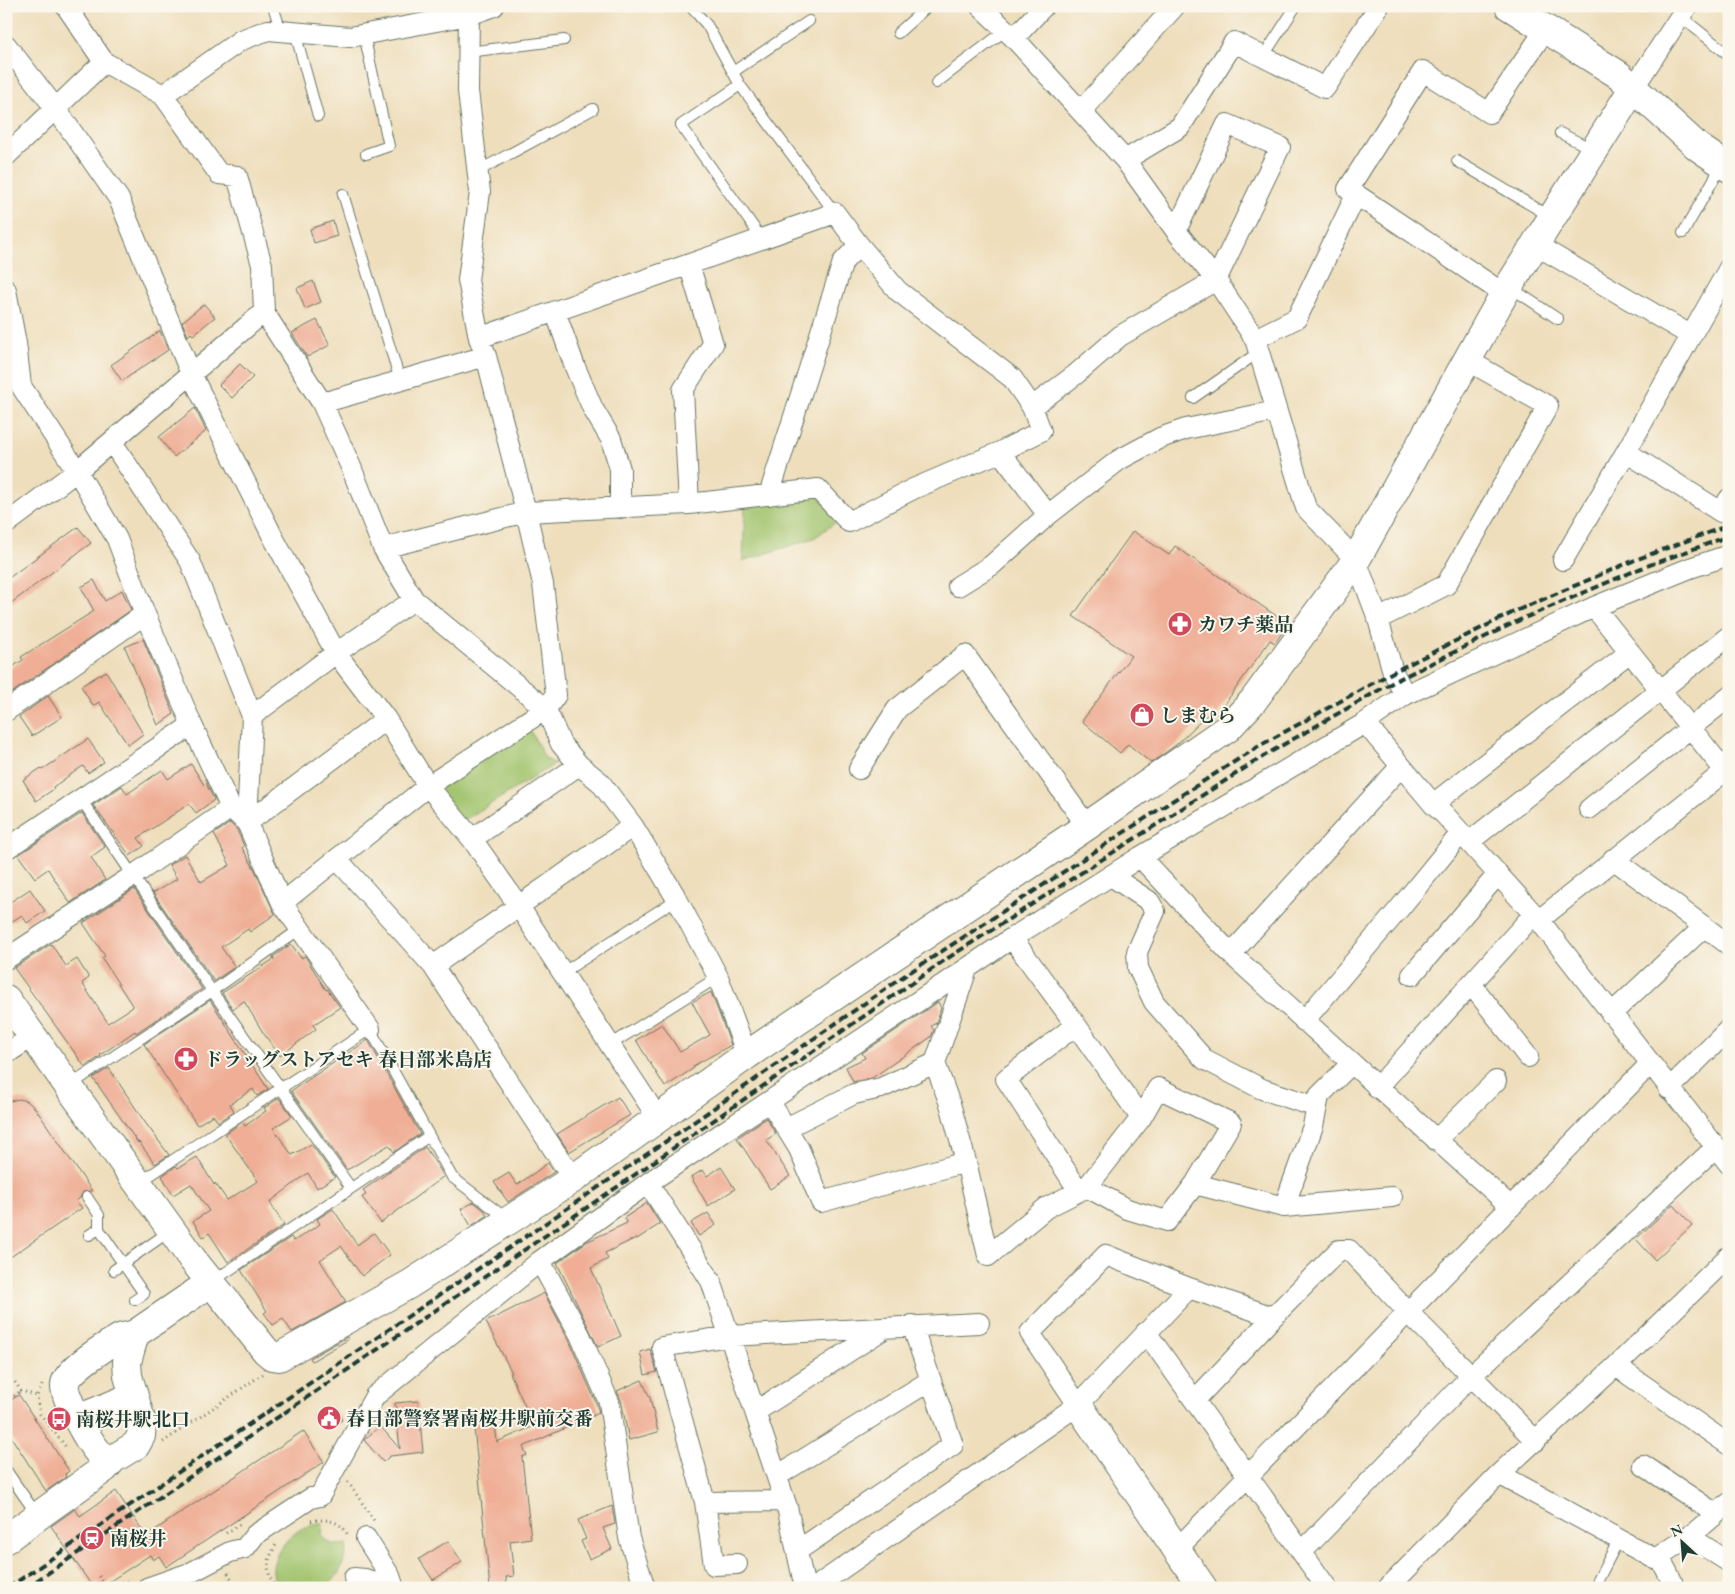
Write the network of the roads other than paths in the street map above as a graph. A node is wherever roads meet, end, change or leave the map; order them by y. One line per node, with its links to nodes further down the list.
1 (66, 6): 25 (street)
2 (273, 6): 16 (lane)
3 (494, 6): 12 (street)
4 (690, 6): 26 (lane)
5 (928, 6): 17 (lane)
6 (980, 6): 18 (street)
7 (1044, 6): 18 (street)
8 (1175, 6): 33 (street)
9 (1296, 6): 24 (lane)
10 (1379, 6): 24 (street)
11 (1509, 6): 15 (street)
12 (468, 10): 19 (street); 22 (street)
13 (1684, 11): 23 (lane); 29 (street)
14 (808, 21): 26 (lane)
15 (1545, 30): 29 (street); 44 (street)
16 (288, 31): 19 (street); 30 (street); 34 (lane)
17 (898, 33)
18 (1010, 34): 27 (lane); 33 (street)
19 (364, 35): 37 (lane)
20 (564, 40): 22 (lane)
21 (6, 45): 31 (street)
22 (468, 52): 42 (street)
23 (1729, 55)
24 (1262, 57): 39 (street)
25 (104, 62): 30 (street); 31 (street)
26 (733, 72): 28 (lane)
27 (936, 83)
28 (740, 85): 45 (lane); 49 (lane)
29 (1634, 87): 36 (street); 41 (street)
30 (163, 95): 58 (street)
31 (56, 109): 38 (street); 64 (street)
32 (593, 109): 42 (lane)
33 (1081, 111): 39 (street)
34 (318, 116)
35 (1560, 133): 36 (lane)
36 (1595, 151): 46 (street)
37 (366, 154)
38 (6, 156)
39 (1124, 160): 47 (street)
40 (1457, 161): 46 (lane)
41 (1726, 166): 48 (lane)
42 (478, 171): 62 (street)
43 (343, 194): 65 (lane)
44 (1356, 195): 56 (street); 61 (street)
45 (835, 213): 49 (street); 50 (street)
46 (1553, 218): 51 (street)
47 (1176, 230): 54 (street); 54 (street)
48 (1683, 232)
49 (762, 239): 52 (street)
50 (859, 245): 68 (street); 74 (street)
51 (1536, 245): 56 (street); 60 (street)
52 (690, 264): 57 (street); 76 (street)
53 (1729, 268): 60 (street)
54 (1216, 280): 61 (street); 68 (street)
55 (6, 290): 73 (street)
56 (1507, 291): 59 (lane); 63 (street)
57 (555, 311): 62 (street); 77 (street)
58 (264, 312): 64 (street); 67 (street)
59 (1558, 319)
60 (1690, 335): 72 (street)
61 (1257, 346): 66 (lane); 69 (street)
62 (483, 347): 65 (street); 78 (street)
63 (1467, 360): 83 (street); 89 (street)
64 (191, 374): 70 (street); 92 (street)
65 (400, 380): 67 (street)
66 (1193, 398)
67 (322, 403): 81 (street)
68 (1032, 406): 71 (street)
69 (1276, 411): 79 (street); 83 (street)
70 (112, 442): 73 (street); 98 (street)
71 (1000, 452): 74 (street); 79 (street)
72 (1626, 452): 75 (street); 84 (street)
73 (77, 471): 80 (street); 88 (street)
74 (769, 495): 76 (street)
75 (1729, 499)
76 (689, 504): 77 (street)
77 (620, 508): 78 (street)
78 (526, 512): 81 (street); 96 (street)
79 (1048, 515): 85 (street)
80 (6, 524)
81 (383, 548): 86 (street)
82 (1729, 555): 87 (street)
83 (1356, 560): 89 (street); 114 (street)
84 (1563, 560)
85 (958, 586)
86 (414, 600): 92 (street); 96 (street)
87 (1594, 607): 91 (street); 94 (street)
88 (145, 614): 97 (street); 101 (street)
89 (1378, 619): 94 (street)
90 (1729, 636): 93 (street)
91 (1630, 652): 93 (street); 109 (street)
92 (336, 653): 98 (street); 99 (street)
93 (1660, 690): 102 (street); 115 (street)
94 (1405, 695): 100 (street)
95 (1729, 697): 102 (street)
96 (546, 709): 103 (street); 107 (street)
97 (6, 712)
98 (252, 716): 112 (street)
99 (386, 719): 107 (street); 112 (street)
100 (1365, 723): 104 (street); 118 (street)
101 (192, 724): 108 (street); 110 (street)
102 (1690, 727): 106 (street); 111 (street)
103 (579, 765): 113 (street); 116 (street)
104 (1401, 766): 109 (street); 132 (street)
105 (859, 769): 114 (street)
106 (1727, 769): 120 (street)
107 (428, 786): 116 (street); 119 (street)
108 (80, 798): 117 (street); 122 (lane)
109 (1433, 804): 115 (street)
110 (231, 808): 112 (street); 122 (street)
111 (1589, 809)
112 (247, 823): 125 (street)
113 (633, 826): 124 (street); 126 (street)
114 (1087, 826): 150 (street)
115 (1465, 838): 121 (street); 143 (street)
116 (472, 839): 126 (street)
117 (6, 849)
118 (1140, 857): 123 (street); 132 (street)
119 (337, 859): 125 (street); 134 (street)
120 (1613, 860): 127 (street); 128 (street)
121 (1498, 874): 127 (street); 137 (street)
122 (134, 875): 133 (street); 140 (lane)
123 (1111, 876): 130 (street); 161 (street)
124 (677, 898): 136 (lane); 138 (street)
125 (282, 904): 129 (street)
126 (518, 905): 134 (street); 136 (street)
127 (1536, 917): 139 (street); 142 (street)
128 (1704, 927): 131 (street); 142 (street)
129 (300, 929): 140 (lane); 145 (street)
130 (1012, 938): 135 (street); 144 (street)
131 (1729, 945)
132 (1231, 954): 143 (street)
133 (6, 959)
134 (432, 966): 170 (street)
135 (967, 969): 152 (street); 160 (street)
136 (562, 973): 148 (street)
137 (1412, 975)
138 (718, 977): 148 (lane); 150 (street)
139 (1471, 984): 151 (street); 158 (street)
140 (212, 991): 156 (lane); 157 (lane)
141 (6, 999): 146 (street)
142 (1611, 1014): 154 (street)
143 (1304, 1021): 153 (street)
144 (1076, 1025): 163 (street); 175 (street)
145 (370, 1029): 157 (lane); 165 (lane)
146 (33, 1036): 149 (street); 156 (street)
147 (1726, 1037): 159 (street)
148 (610, 1045): 162 (street)
149 (6, 1054)
150 (747, 1055): 162 (street)
151 (1528, 1057)
152 (935, 1063): 164 (street); 168 (street)
153 (1350, 1064): 158 (street); 161 (street)
154 (1650, 1064): 159 (street); 179 (street)
155 (1496, 1081): 166 (street)
156 (68, 1086): 172 (street)
157 (280, 1088): 172 (lane); 174 (lane)
158 (1377, 1088): 166 (street)
159 (1669, 1089): 167 (street)
160 (770, 1102): 164 (street); 171 (street)
161 (1317, 1107): 178 (street)
162 (658, 1118): 170 (street)
163 (1141, 1118): 173 (street); 175 (street)
164 (786, 1128): 168 (street)
165 (429, 1136): 174 (lane); 180 (lane)
166 (1436, 1140): 179 (street)
167 (1716, 1147): 169 (street); 200 (street)
168 (966, 1162): 175 (street)
169 (1729, 1164)
170 (573, 1179): 180 (street)
171 (648, 1183): 185 (street); 198 (street)
172 (137, 1184): 182 (street)
173 (1195, 1184): 175 (street); 178 (street)
174 (351, 1188): 188 (lane)
175 (1083, 1189)
176 (1392, 1196): 178 (street)
177 (87, 1197): 181 (lane)
178 (1284, 1207)
179 (1511, 1207): 191 (street)
180 (508, 1219): 188 (street)
181 (99, 1228): 183 (lane); 186 (lane)
182 (171, 1231): 186 (lane); 188 (street)
183 (89, 1235)
184 (1729, 1256): 199 (street)
185 (540, 1261): 230 (street); 233 (street)
186 (124, 1264): 187 (lane); 190 (lane)
187 (114, 1270)
188 (210, 1283): 197 (street)
189 (1188, 1288): 192 (street); 196 (street); 204 (street)
190 (135, 1300)
191 (1408, 1312): 192 (street); 200 (street); 213 (street)
192 (1273, 1317): 203 (street)
193 (979, 1323): 194 (street)
194 (912, 1326): 195 (street); 201 (street)
195 (887, 1327): 198 (street); 205 (street)
196 (1146, 1332): 203 (street); 204 (street)
197 (135, 1334): 202 (street); 206 (street)
198 (729, 1336): 205 (street); 216 (street)
199 (1616, 1366): 207 (street); 208 (street)
200 (1471, 1376): 207 (street); 225 (street)
201 (931, 1380): 214 (street); 224 (street)
202 (134, 1396): 206 (street); 209 (street)
203 (1195, 1400): 213 (street)
204 (1078, 1405): 223 (street); 235 (street)
205 (755, 1412): 214 (street)
206 (78, 1419): 209 (street)
207 (1536, 1441): 212 (street)
208 (1729, 1445)
209 (112, 1459): 218 (street)
210 (1644, 1465): 217 (street)
211 (6, 1470): 218 (lane)
212 (1499, 1474): 222 (street); 238 (street)
213 (1248, 1475): 223 (street); 225 (street)
214 (777, 1476): 215 (street)
215 (785, 1501): 216 (street); 224 (street)
216 (705, 1502): 228 (street)
217 (1722, 1509): 219 (street)
218 (38, 1516): 220 (street)
219 (1688, 1536): 226 (street); 227 (street)
220 (6, 1539)
221 (359, 1540): 232 (street)
222 (1619, 1540): 226 (street); 239 (lane)
223 (1177, 1549): 236 (street)
224 (796, 1551): 234 (street)
225 (1302, 1552): 237 (street)
226 (1659, 1556): 240 (street)
227 (1729, 1562)
228 (737, 1564)
229 (347, 1578): 231 (street)
230 (142, 1583)
231 (387, 1588)
232 (394, 1588)
233 (645, 1588)
234 (805, 1588)
235 (814, 1588)
236 (1203, 1588)
237 (1327, 1588)
238 (1388, 1588)
239 (1594, 1588)
240 (1668, 1588)

